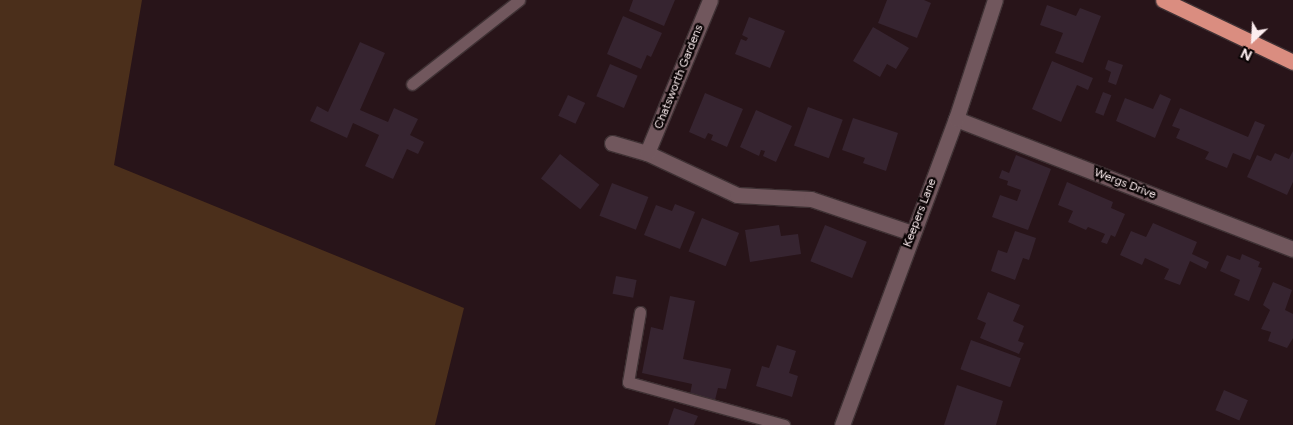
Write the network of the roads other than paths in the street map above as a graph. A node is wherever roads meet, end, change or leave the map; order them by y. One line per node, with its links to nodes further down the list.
1 (519, 0): 6 (lane)
2 (710, 0): 9 (street, Chatsworth Gardens)
3 (996, 0): 7 (street, Keepers Lane)
4 (1163, 0): 5 (highway)
5 (1291, 60)
6 (412, 84)
7 (956, 120): 10 (street, Keepers Lane); 11 (street, Wergs Drive)
8 (612, 143): 9 (street)
9 (647, 153): 10 (street)
10 (912, 234): 14 (street, Keepers Lane)
11 (1293, 250)
12 (640, 312): 13 (lane)
13 (784, 425)
14 (842, 425)

